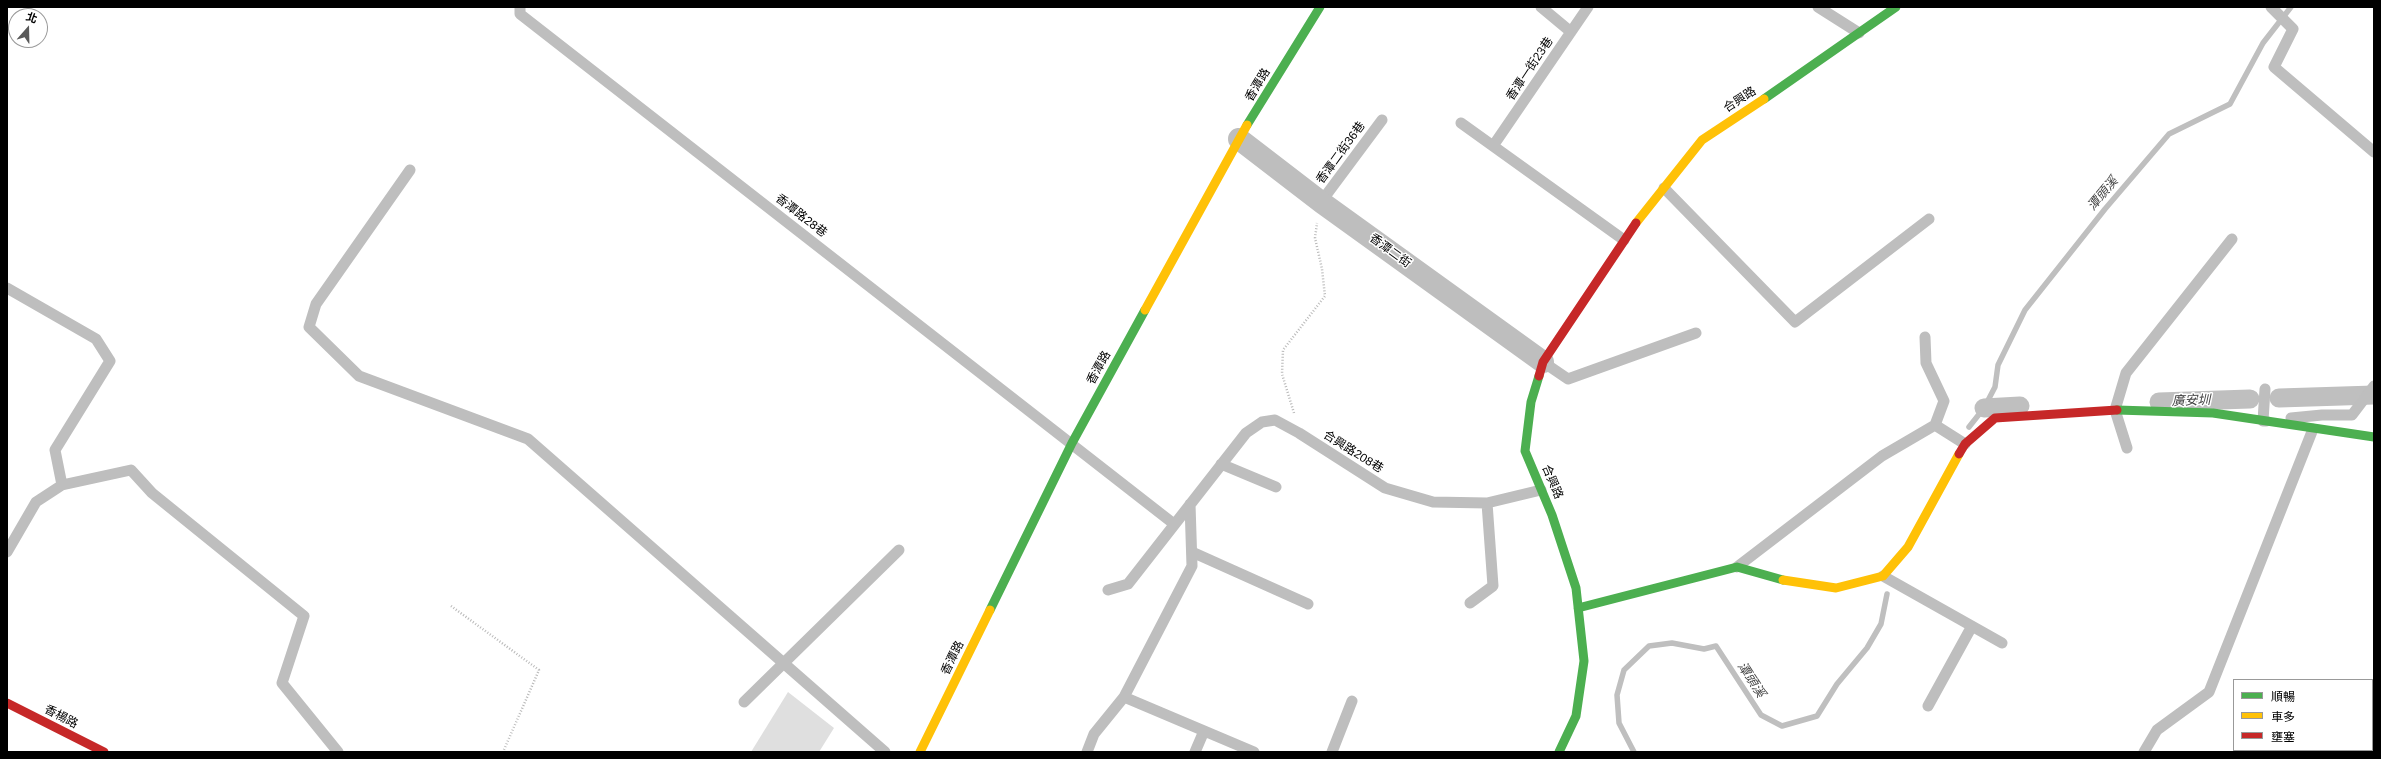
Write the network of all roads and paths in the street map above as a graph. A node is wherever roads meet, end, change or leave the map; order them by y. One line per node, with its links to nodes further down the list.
1 (520, 7): 33 (lane, 香潭路28巷)
2 (1320, 7): 12 (street, 香潭路)
3 (1541, 7): 8 (lane)
4 (1588, 7): 8 (lane, 香潭一街23巷)
5 (1818, 7): 9 (lane)
6 (1896, 7): 9 (street, 合興路)
7 (2273, 8): 14 (lane)
8 (1571, 32): 13 (lane, 香潭一街23巷)
9 (1859, 32): 16 (street, 合興路)
10 (1382, 120): 17 (lane, 香潭二街36巷)
11 (1461, 123): 13 (lane)
12 (1239, 139): 17 (street, 香潭二街); 33 (street, 香潭路)
13 (1493, 146): 20 (lane)
14 (2374, 152)
15 (410, 170): 55 (lane)
16 (1664, 188): 18 (lane); 20 (street, 合興路)
17 (1321, 202): 24 (street, 香潭二街); 31 (path)
18 (1929, 219)
19 (2232, 239): 27 (lane)
20 (1624, 240): 24 (street, 合興路)
21 (7, 288): 37 (lane)
22 (1696, 333): 24 (lane)
23 (1924, 337): 29 (lane)
24 (1543, 362): 39 (street, 合興路)
25 (2374, 386): 28 (lane)
26 (2265, 389): 28 (lane)
27 (2115, 410): 28 (street); 34 (street); 35 (lane)
28 (2263, 421): 30 (street)
29 (1935, 425): 34 (lane); 46 (lane)
30 (2313, 429): 32 (street); 72 (lane)
31 (1300, 433): 36 (lane, 合興路208巷); 40 (lane, 合興路208巷)
32 (2374, 437)
33 (1072, 443): 42 (lane); 67 (street, 香潭路)
34 (1965, 444): 47 (street)
35 (2127, 448)
36 (1221, 464): 38 (lane); 41 (lane, 合興路208巷)
37 (62, 485): 44 (lane); 64 (lane)
38 (1276, 487)
39 (1542, 490): 40 (lane, 合興路208巷); 52 (street, 合興路)
40 (1487, 503): 49 (lane)
41 (1190, 504): 42 (lane, 合興路208巷); 45 (lane)
42 (1174, 524): 48 (lane, 合興路208巷)
43 (899, 550): 55 (lane)
44 (7, 552)
45 (1192, 552): 50 (lane); 56 (lane)
46 (1737, 567): 47 (street); 52 (street)
47 (1883, 576): 53 (lane)
48 (1108, 590)
49 (1470, 603)
50 (1308, 604)
51 (451, 606): 65 (path)
52 (1578, 608): 62 (street, 合興路)
53 (1972, 626): 54 (lane); 60 (lane)
54 (2002, 643)
55 (784, 663): 59 (lane); 66 (lane)
56 (1124, 697): 61 (lane); 68 (lane)
57 (1352, 701): 71 (lane)
58 (7, 702): 63 (street, 香楊路)
59 (744, 702)
60 (1928, 706)
61 (1204, 731): 69 (lane); 70 (lane)
62 (1564, 750)
63 (104, 752)
64 (338, 752)
65 (503, 752)
66 (885, 752)
67 (920, 752)
68 (1087, 752)
69 (1195, 752)
70 (1254, 752)
71 (1332, 752)
72 (2144, 752)

